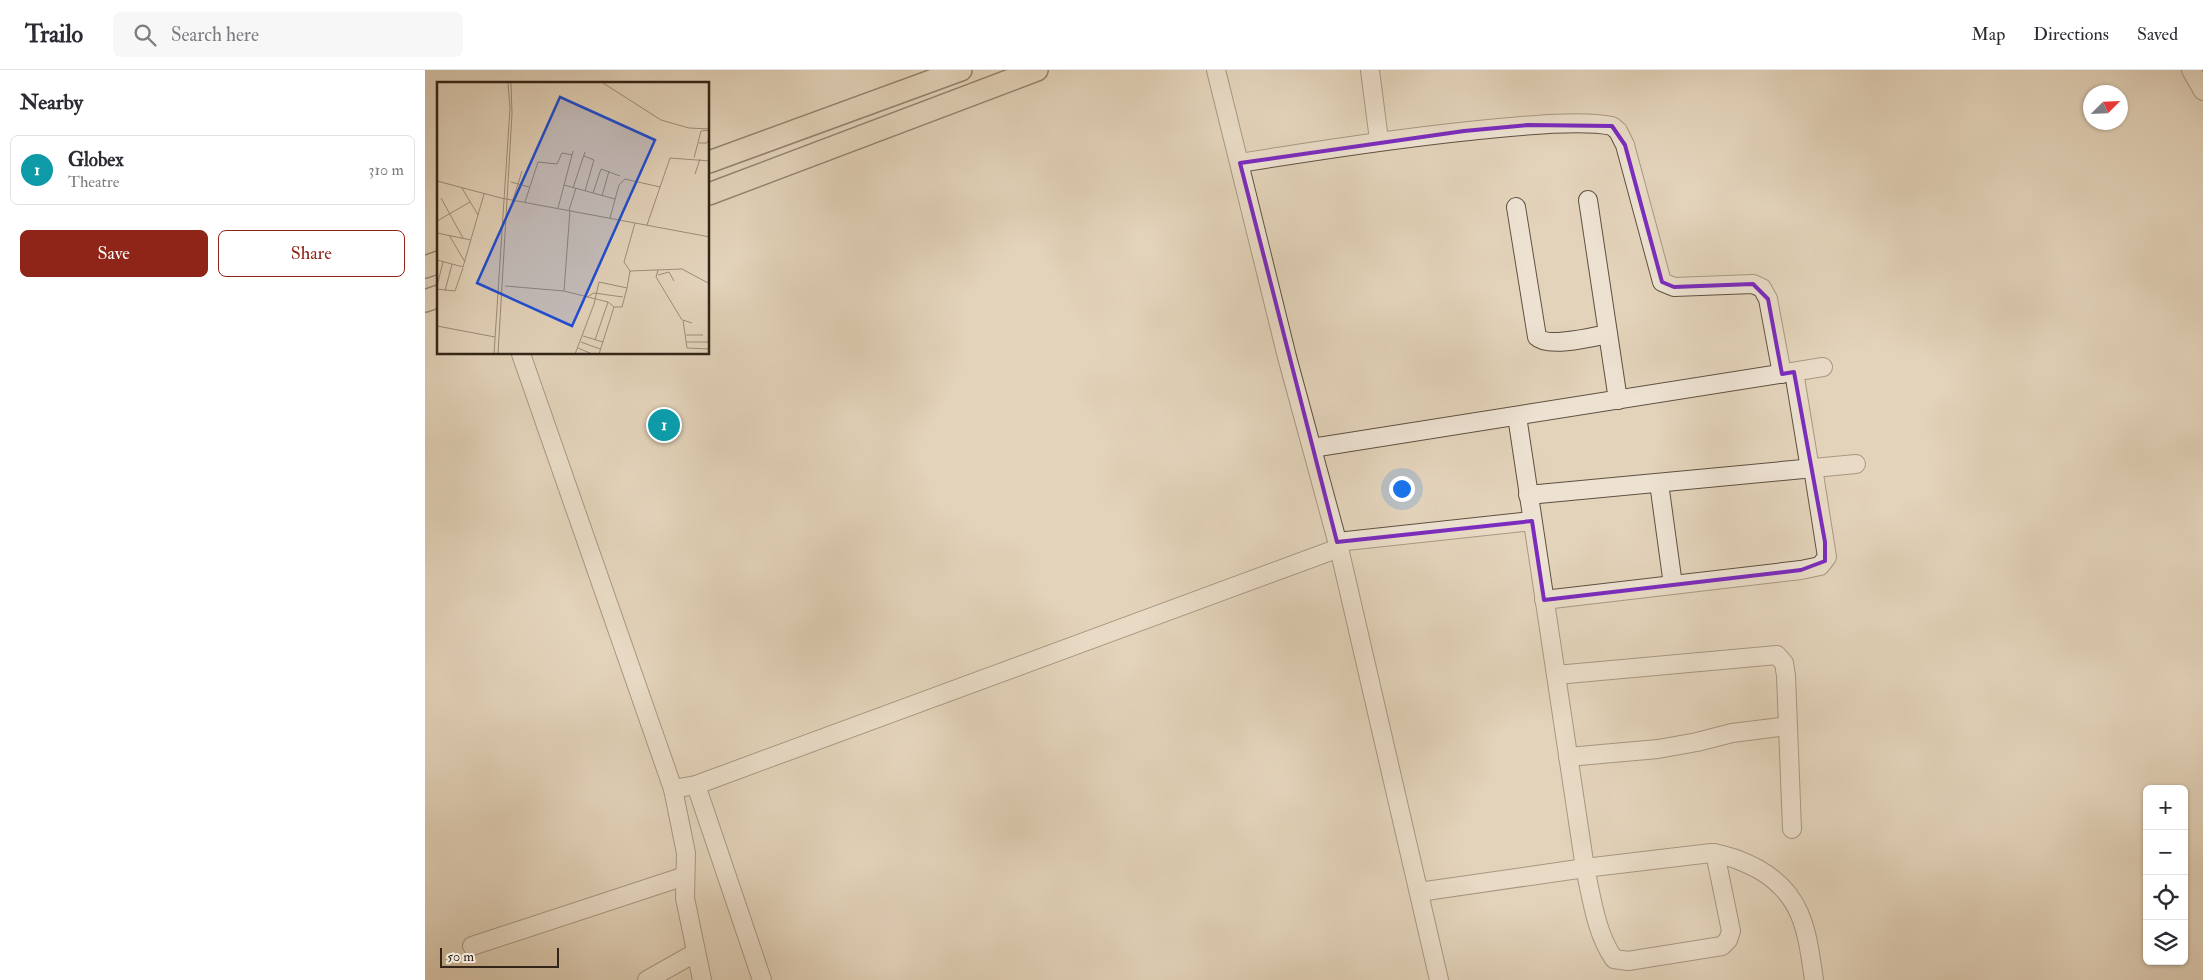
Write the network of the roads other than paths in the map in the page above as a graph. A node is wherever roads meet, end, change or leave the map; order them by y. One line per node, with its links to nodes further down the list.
1 (961, 70): 8 (main road)
2 (1037, 70): 10 (main road)
3 (1216, 70): 9 (street)
4 (1370, 70): 7 (street)
5 (2191, 70): 6 (street)
6 (2203, 91)
7 (1379, 140): 9 (street); 20 (street)
8 (710, 162)
9 (1239, 163): 23 (street)
10 (710, 194)
11 (1588, 200): 17 (street)
12 (1516, 206): 17 (street)
13 (437, 263): 14 (main road)
14 (425, 267)
15 (437, 297): 16 (main road)
16 (425, 301)
17 (1608, 334): 21 (street)
18 (521, 355): 36 (street)
19 (1823, 367): 20 (street)
20 (1788, 373): 21 (street); 25 (street)
21 (1618, 400): 22 (street)
22 (1517, 416): 23 (street); 27 (street)
23 (1312, 448): 29 (street)
24 (1856, 464): 25 (street)
25 (1812, 468): 26 (street); 30 (street)
26 (1659, 483): 27 (street); 30 (street)
27 (1528, 495): 28 (street)
28 (1532, 521): 29 (street); 31 (street)
29 (1338, 545): 35 (street); 41 (street)
30 (1673, 585): 31 (street)
31 (1544, 600): 32 (street)
32 (1556, 675): 33 (street); 34 (street)
33 (1788, 726): 34 (street); 37 (street)
34 (1568, 757): 39 (street)
35 (696, 785): 36 (street); 46 (street)
36 (673, 789): 40 (street)
37 (1792, 829)
38 (1715, 854): 39 (street); 39 (street); 48 (street)
39 (1585, 868): 41 (street)
40 (685, 876): 42 (street); 43 (street)
41 (1419, 892): 47 (street)
42 (472, 946)
43 (695, 953): 44 (street); 45 (street)
44 (647, 980)
45 (702, 980)
46 (761, 980)
47 (1439, 980)
48 (1814, 980)

